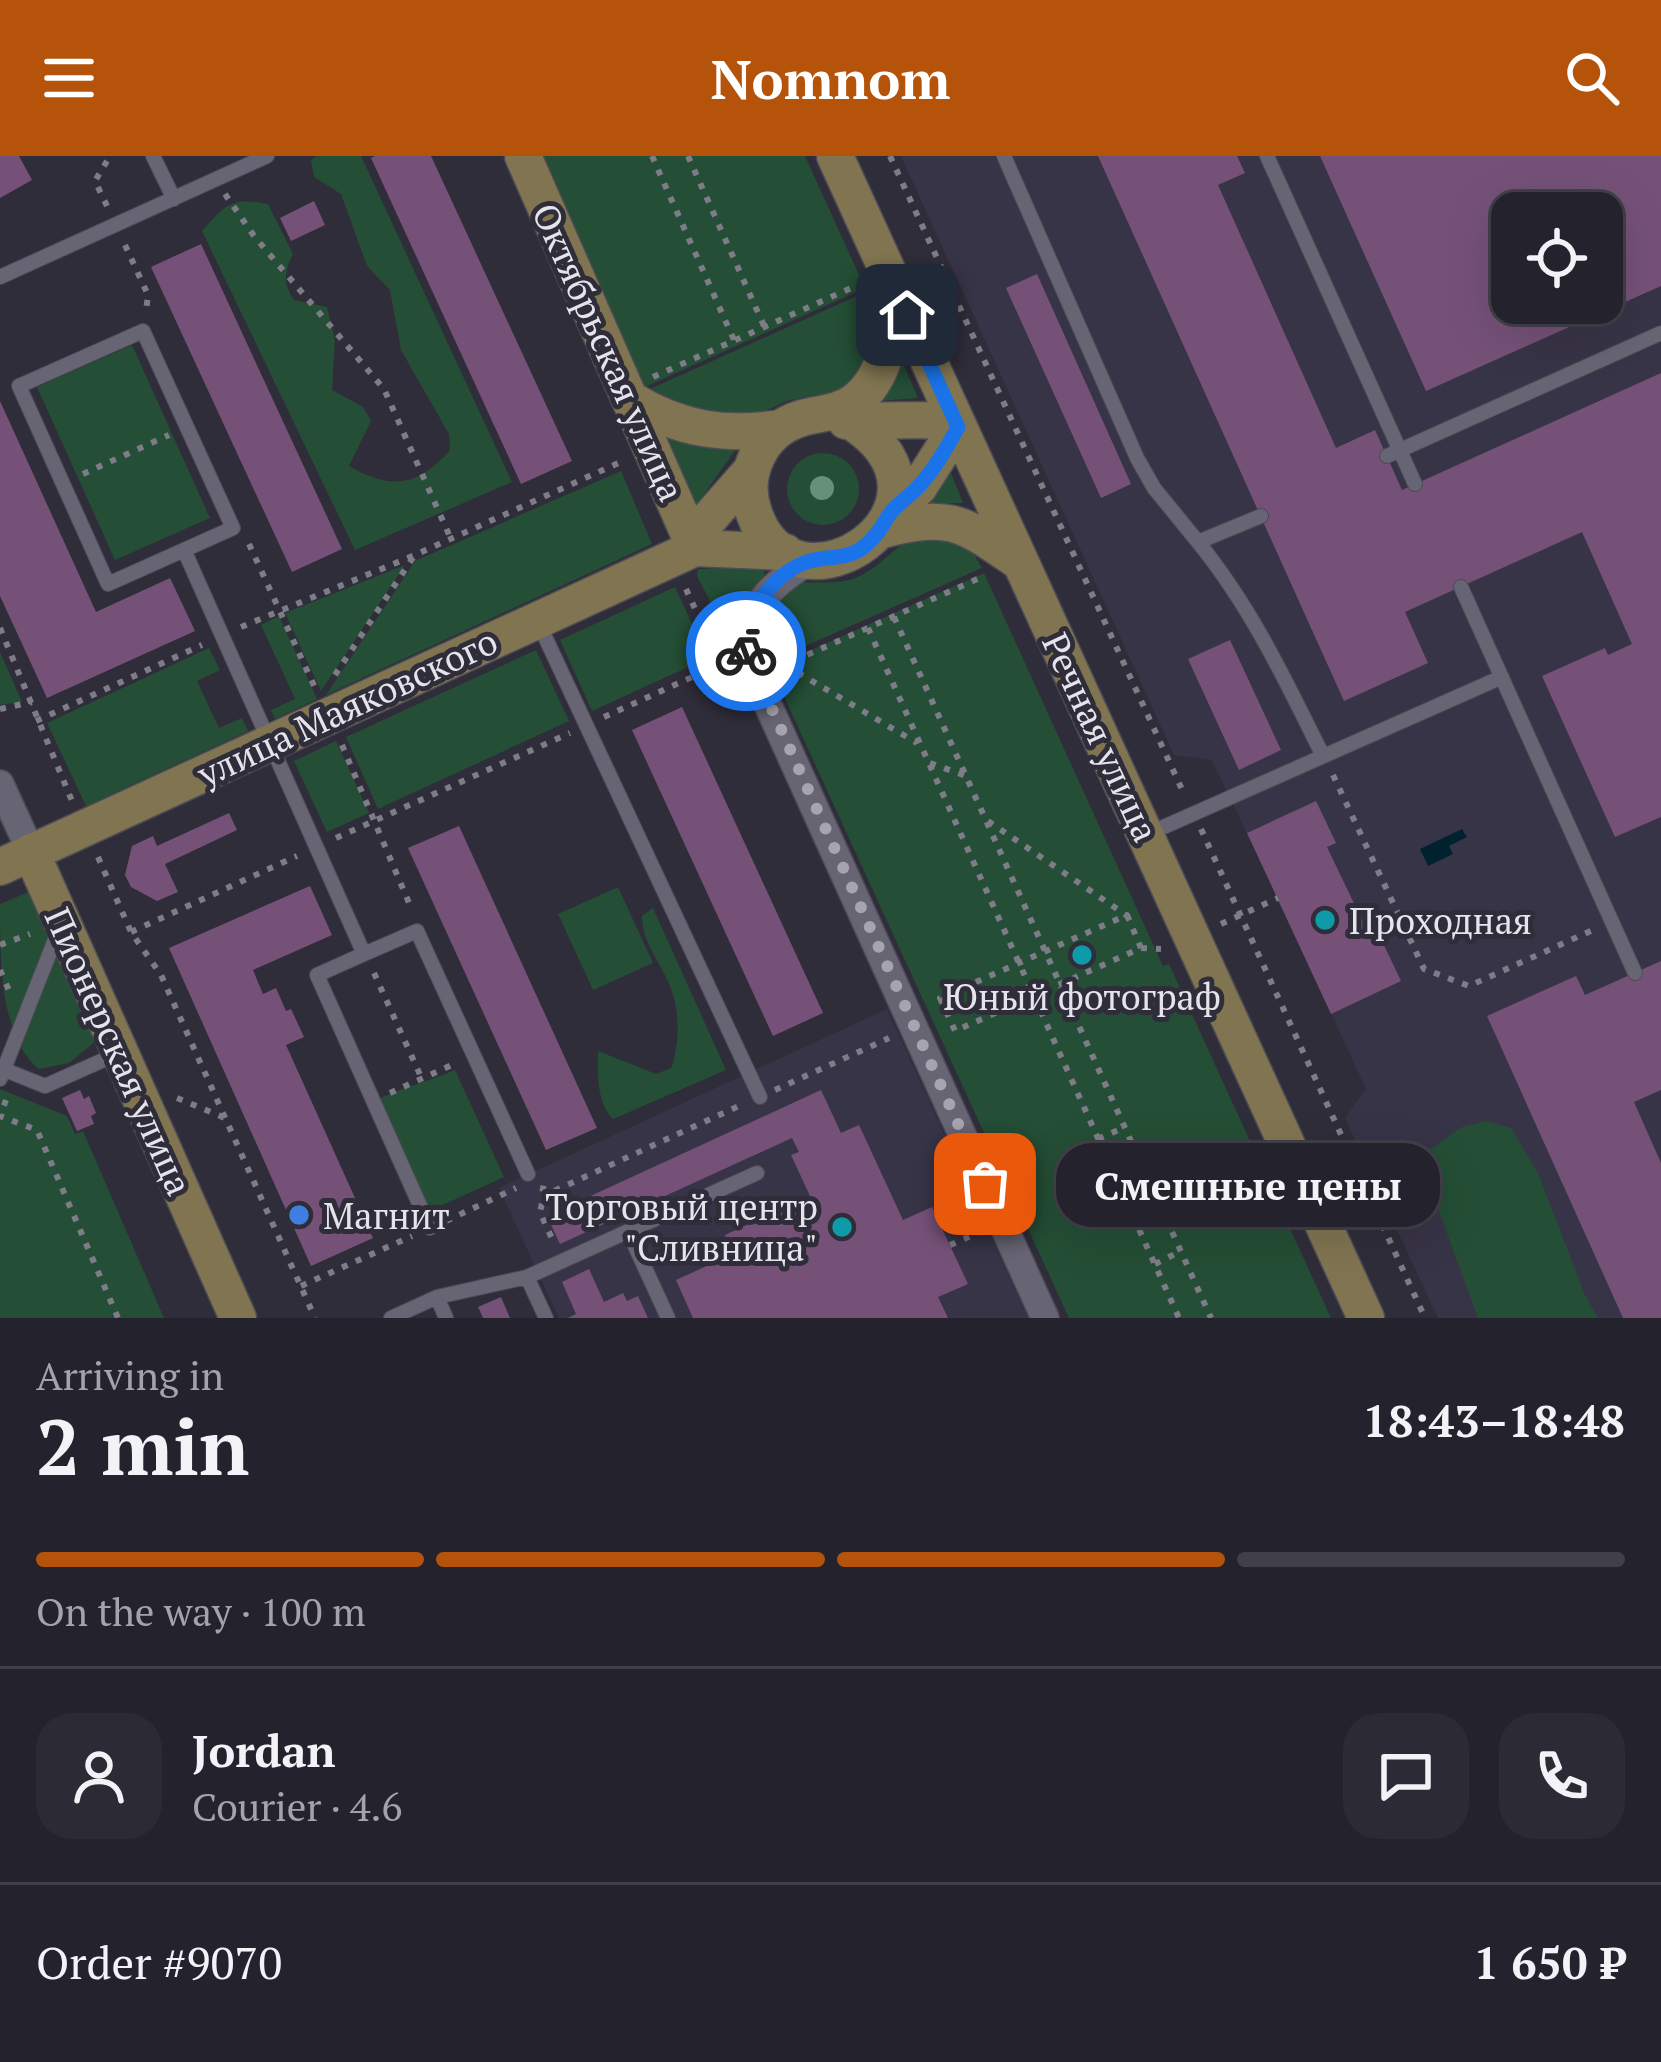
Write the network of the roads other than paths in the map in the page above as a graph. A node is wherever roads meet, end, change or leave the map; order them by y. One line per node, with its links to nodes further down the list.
1 (153, 156): 7 (lane)
2 (267, 156): 7 (lane)
3 (523, 156): 11 (street, Октябрьская улица)
4 (835, 156): 9 (street, Речная улица)
5 (1004, 156): 20 (lane)
6 (1268, 156): 15 (lane)
7 (173, 199): 8 (lane)
8 (0, 277)
9 (878, 279): 12 (street); 13 (street, Речная улица)
10 (1661, 333): 15 (lane)
11 (638, 391): 14 (street); 21 (street, Октябрьская улица)
12 (839, 418): 13 (street); 14 (street); 19 (street)
13 (958, 427): 19 (street, улица Маяковского); 24 (street, Речная улица)
14 (781, 428): 16 (street)
15 (1393, 453): 17 (lane)
16 (750, 472): 21 (street); 23 (street)
17 (1414, 484)
18 (1261, 516): 20 (lane)
19 (886, 521): 23 (street, улица Маяковского); 24 (street, улица Маяковского)
20 (1198, 542): 29 (lane)
21 (694, 548): 23 (street, улица Маяковского); 26 (street, улица Маяковского)
22 (184, 550): 22 (lane); 28 (lane)
23 (798, 556): 50 (street)
24 (1006, 568): 31 (street, Речная улица)
25 (1461, 587): 27 (lane)
26 (537, 619): 28 (street, улица Маяковского); 38 (lane)
27 (1502, 677): 29 (lane); 35 (lane)
28 (269, 742): 32 (street, улица Маяковского); 34 (lane)
29 (1323, 756): 31 (lane)
30 (0, 784): 32 (street, Пионерская улица)
31 (1146, 836): 51 (street, Речная улица)
32 (16, 860): 33 (street, Пионерская улица)
33 (62, 922): 36 (street, Пионерская улица); 37 (lane)
34 (365, 954): 40 (lane); 41 (lane)
35 (1635, 973)
36 (120, 1053): 37 (lane); 45 (street, Пионерская улица)
37 (1, 1072)
38 (760, 1096)
39 (757, 1173): 42 (lane)
40 (528, 1174)
41 (430, 1228)
42 (628, 1231): 43 (lane); 49 (lane)
43 (527, 1276): 44 (lane); 48 (lane)
44 (437, 1297): 46 (lane); 47 (lane)
45 (238, 1318)
46 (392, 1318)
47 (446, 1318)
48 (546, 1318)
49 (668, 1318)
50 (1045, 1318)
51 (1366, 1318)

